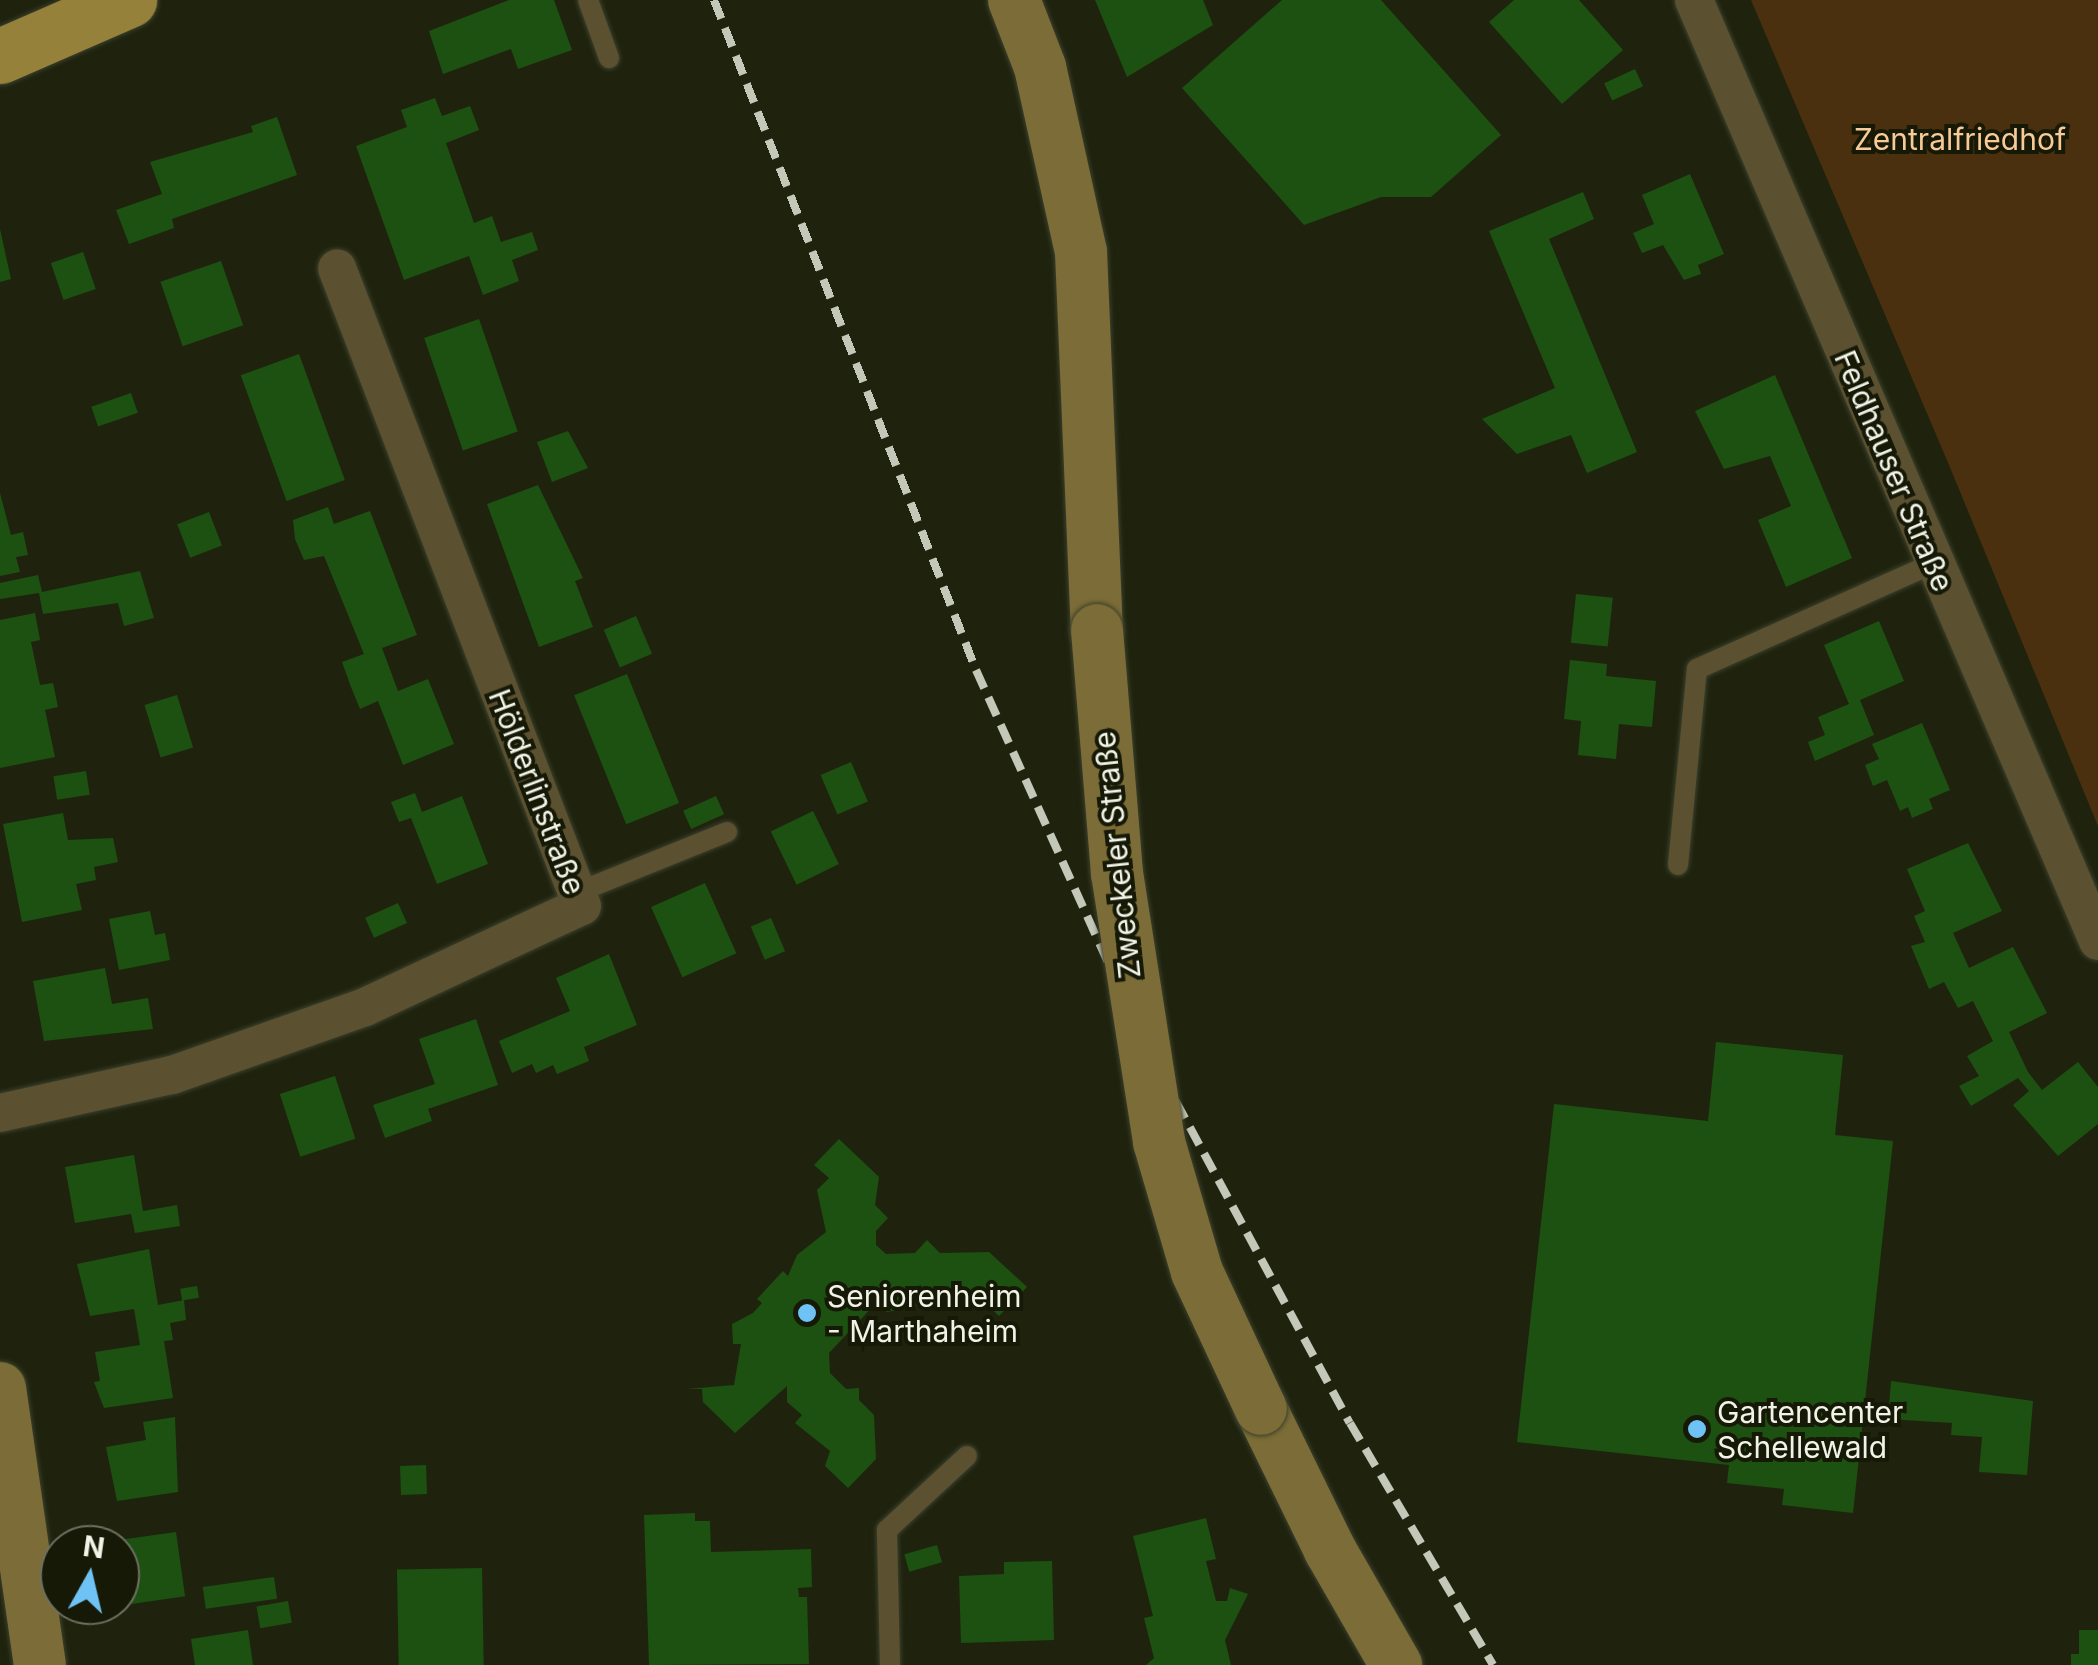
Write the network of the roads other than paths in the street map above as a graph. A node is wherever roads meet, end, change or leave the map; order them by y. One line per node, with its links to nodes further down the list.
1 (129, 0): 5 (main road)
2 (588, 0): 6 (lane)
3 (1014, 0): 19 (street, Zweckeler Straße, bridge)
4 (1694, 0): 8 (street, Feldhauser Straße)
5 (0, 56)
6 (610, 58)
7 (337, 268): 11 (street, Hölderlinstraße)
8 (1934, 563): 10 (lane); 12 (street, Feldhauser Straße)
9 (726, 832): 11 (lane)
10 (1678, 865)
11 (576, 893): 13 (street, Hölderlinstraße)
12 (2098, 941)
13 (0, 1113)
14 (0, 1388): 15 (street)
15 (4, 1442): 17 (street)
16 (967, 1456): 18 (lane)
17 (40, 1665)
18 (890, 1665)
19 (1396, 1665)

